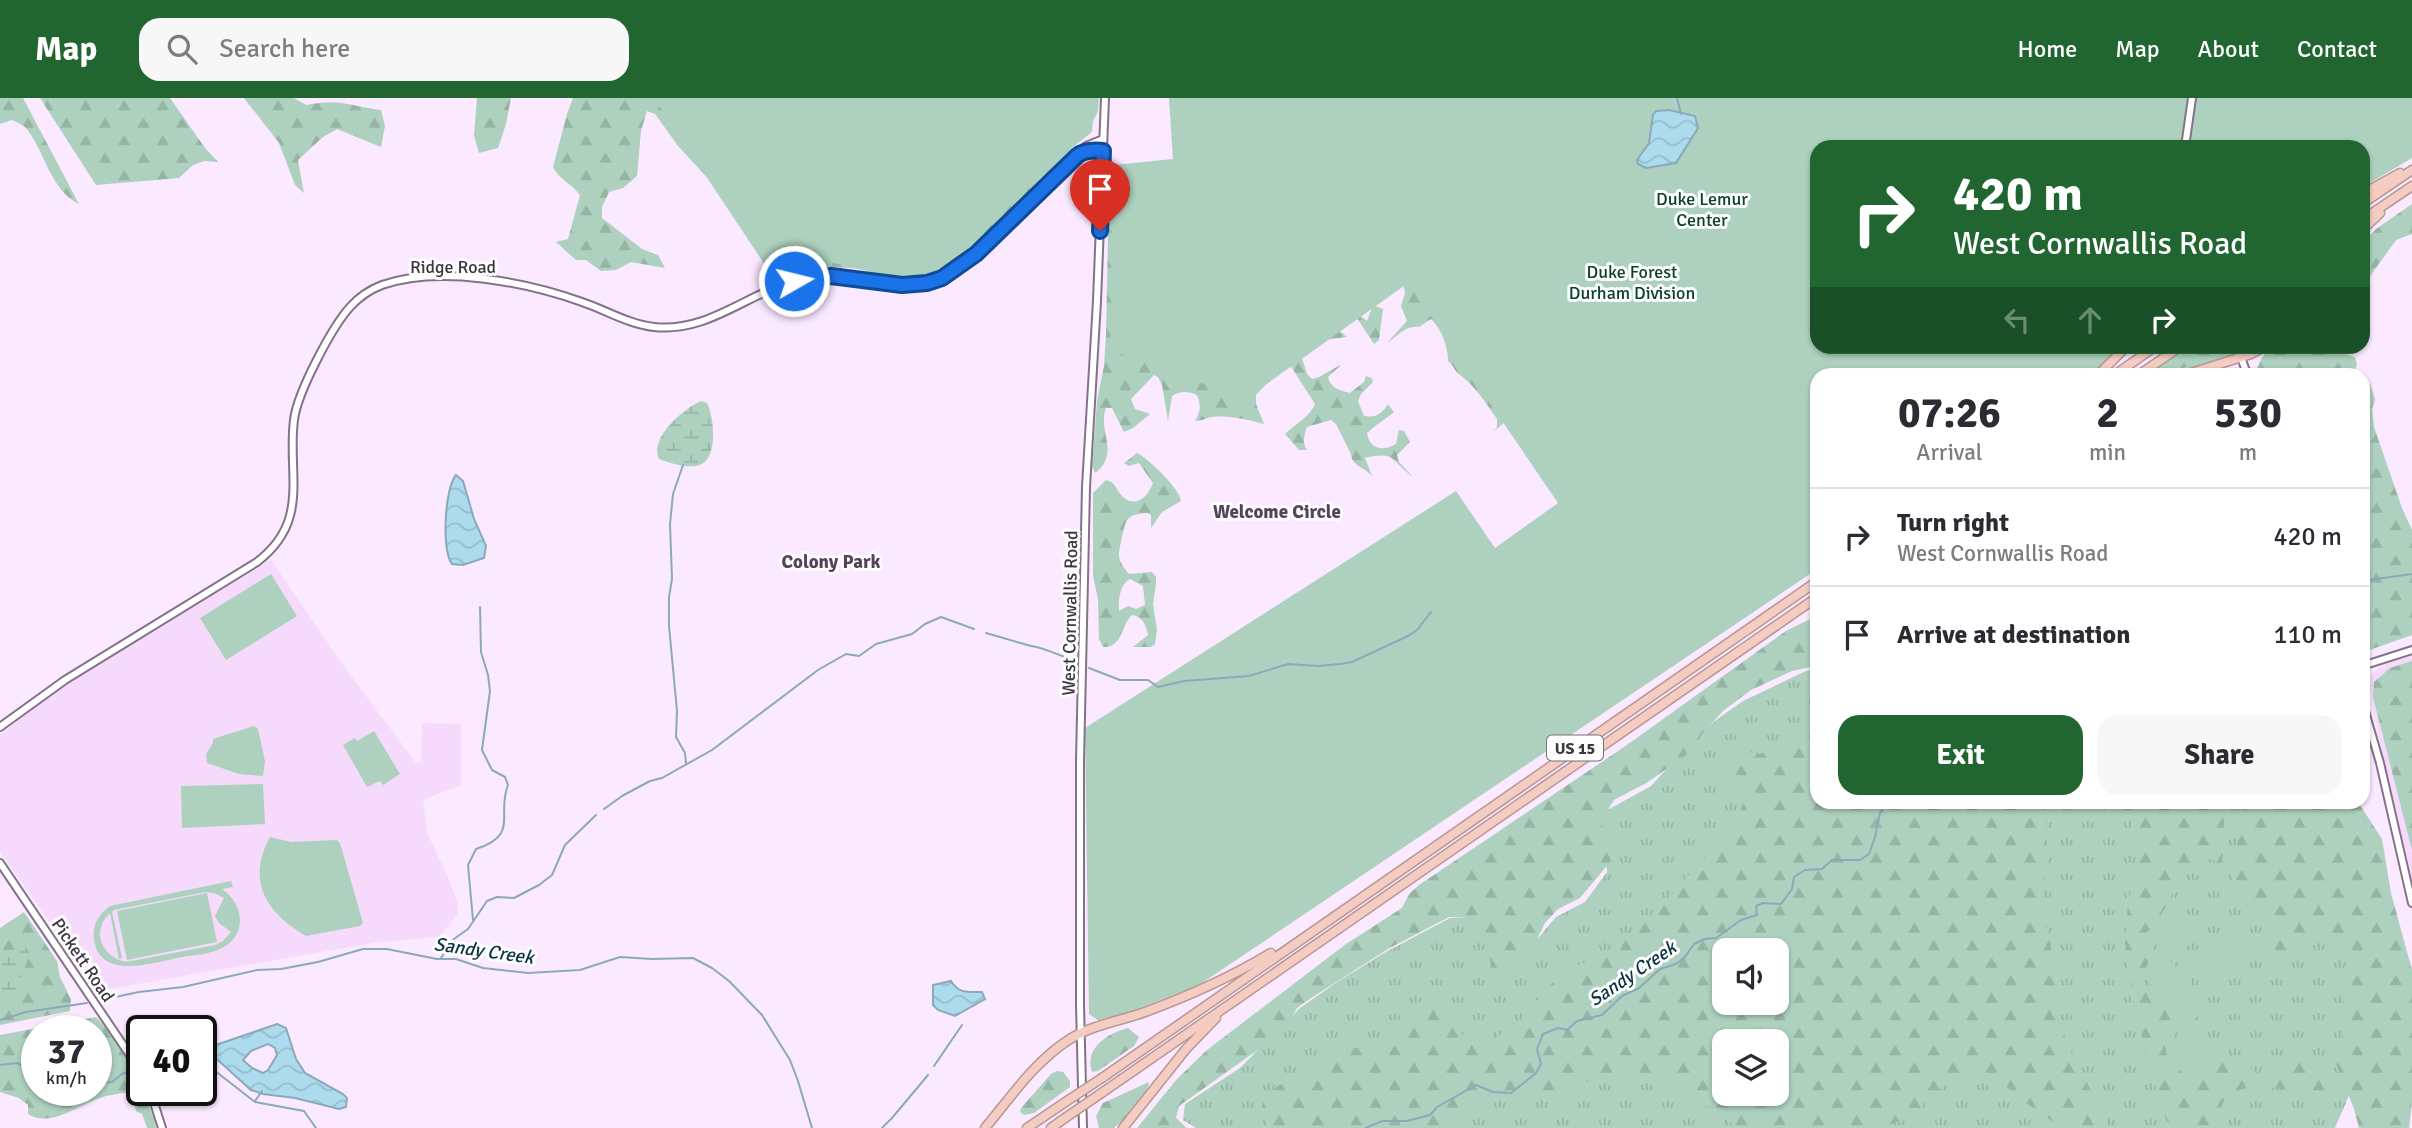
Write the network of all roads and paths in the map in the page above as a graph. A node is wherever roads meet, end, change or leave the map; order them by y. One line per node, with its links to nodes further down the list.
1 (1105, 98): 3 (street, West Cornwallis Road)
2 (2192, 98): 4 (street)
3 (1103, 139): 5 (street, West Cornwallis Road); 6 (street, Ridge Road)
4 (2186, 140)
5 (1103, 151): 6 (street); 35 (street, West Cornwallis Road)
6 (1082, 152): 29 (street, Ridge Road)
7 (2412, 168): 9 (highway); 11 (highway)
8 (2412, 186): 10 (highway)
9 (2370, 190)
10 (2401, 193): 12 (highway); 13 (highway)
11 (2370, 198)
12 (2370, 214)
13 (2370, 222)
14 (2119, 354): 20 (highway)
15 (2145, 354): 21 (highway)
16 (2169, 354): 22 (highway)
17 (2239, 354): 19 (street)
18 (2249, 354): 19 (highway)
19 (2241, 358): 23 (highway); 24 (street)
20 (2105, 368)
21 (2125, 368)
22 (2149, 368)
23 (2208, 368)
24 (2245, 368)
25 (1810, 586): 33 (highway, US 15)
26 (1810, 602): 34 (highway, US 15)
27 (2412, 650): 28 (street)
28 (2370, 663)
29 (0, 727)
30 (2370, 727): 32 (street)
31 (0, 863): 36 (street, Pickett Road)
32 (2412, 903)
33 (1334, 916): 35 (highway); 40 (highway, US 15, bridge)
34 (1226, 1007): 41 (highway, US 15, bridge); 43 (highway)
35 (1081, 1032): 39 (highway); 42 (street, West Cornwallis Road)
36 (126, 1049)
37 (155, 1106): 38 (street)
38 (162, 1128)
39 (985, 1128)
40 (1027, 1128)
41 (1051, 1128)
42 (1083, 1128)
43 (1124, 1128)

